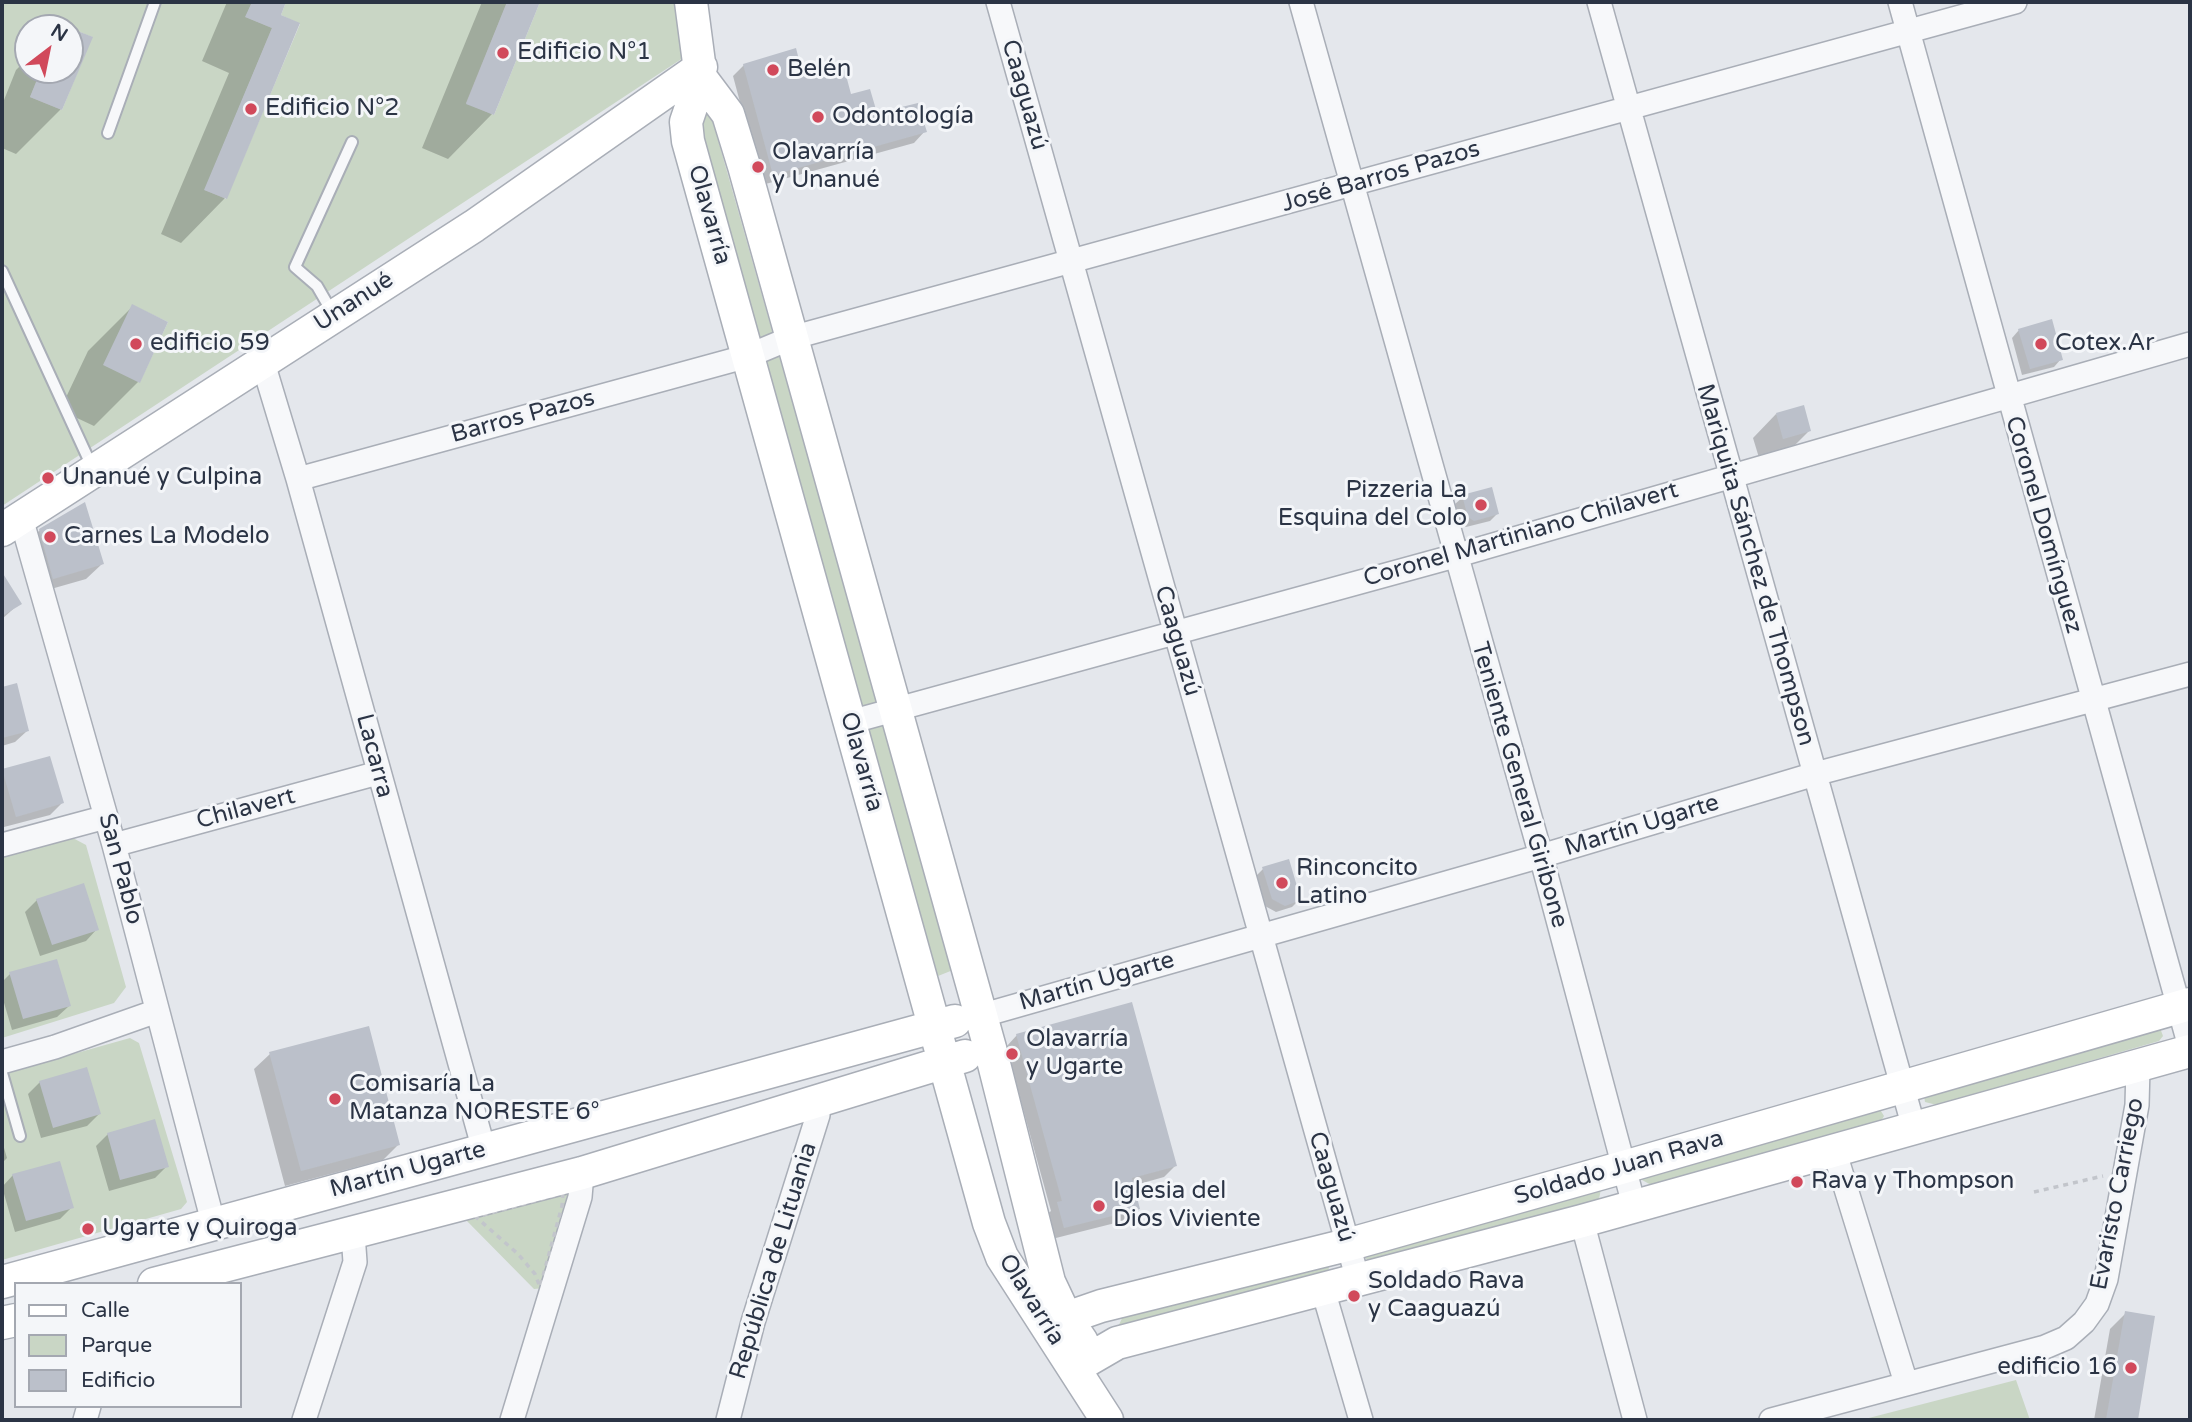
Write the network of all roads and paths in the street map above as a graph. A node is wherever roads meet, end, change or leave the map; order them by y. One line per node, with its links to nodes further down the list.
1 (155, 2): 11 (lane)
2 (691, 2): 9 (street, Olavarría)
3 (998, 2): 14 (street, Caaguazú)
4 (1301, 2): 13 (street, Teniente General Giribone)
5 (1599, 2): 10 (street, Mariquita Sánchez de Thompson)
6 (1900, 2): 8 (street, Coronel Domínguez)
7 (2015, 2): 8 (street, José Barros Pazos)
8 (1908, 31): 10 (street, José Barros Pazos); 21 (street, Coronel Domínguez)
9 (701, 73): 16 (street, Unanué); 17 (street, Olavarría); 19 (street, Olavarría)
10 (1628, 108): 13 (street, José Barros Pazos); 23 (street, Mariquita Sánchez de Thompson)
11 (108, 134)
12 (352, 142): 16 (lane)
13 (1352, 186): 14 (street, José Barros Pazos); 26 (street, Teniente General Giribone)
14 (1072, 263): 17 (street, José Barros Pazos); 27 (street, Caaguazú)
15 (2, 271): 22 (lane)
16 (334, 314): 20 (street, Unanué)
17 (791, 338): 19 (street, José Barros Pazos); 30 (street, Olavarría)
18 (2190, 344): 21 (street, Coronel Martiniano Chilavert)
19 (748, 355): 24 (street, Barros Pazos); 31 (street, Olavarría)
20 (263, 363): 22 (street, Unanué); 24 (street, Lacarra)
21 (2008, 398): 23 (street, Coronel Martiniano Chilavert); 29 (street, Coronel Domínguez)
22 (94, 471): 25 (street, Unanué)
23 (1729, 476): 26 (street, Coronel Martiniano Chilavert); 33 (street, Mariquita Sánchez de Thompson)
24 (299, 480): 32 (street, Lacarra)
25 (11, 524): 34 (street, San Pablo)
26 (1455, 556): 27 (street, Coronel Martiniano Chilavert); 37 (street, Teniente General Giribone)
27 (1174, 632): 30 (street, Coronel Martiniano Chilavert); 38 (street, Caaguazú)
28 (2190, 674): 29 (street, Martín Ugarte)
29 (2092, 699): 33 (street, Martín Ugarte); 39 (street, Coronel Domínguez)
30 (895, 710): 31 (street, Coronel Martiniano Chilavert); 41 (street, Olavarría)
31 (850, 722): 42 (street, Olavarría)
32 (378, 773): 36 (street, Chilavert); 53 (street, Lacarra)
33 (1815, 774): 37 (street, Martín Ugarte); 49 (street, Mariquita Sánchez de Thompson)
34 (106, 817): 35 (street); 36 (street, San Pablo)
35 (2, 845)
36 (114, 845): 40 (street, San Pablo)
37 (1541, 856): 38 (street, Martín Ugarte); 55 (street, Teniente General Giribone)
38 (1259, 935): 41 (street, Martín Ugarte); 64 (street, Caaguazú)
39 (2185, 1006): 44 (street, Coronel Domínguez); 49 (street, Soldado Juan Rava)
40 (157, 1011): 45 (street); 62 (street, San Pablo)
41 (980, 1016): 42 (street, Martín Ugarte); 43 (street, Olavarría)
42 (936, 1026): 46 (street, Olavarría); 53 (street, Martín Ugarte)
43 (990, 1048): 46 (street, Martín Ugarte); 69 (street, Olavarría)
44 (2190, 1049): 47 (street, Soldado Juan Rava)
45 (2, 1062)
46 (946, 1062): 50 (street, Martín Ugarte); 69 (street, Olavarría)
47 (2138, 1067): 51 (street, Soldado Juan Rava); 56 (street, Evaristo Carriego)
48 (2, 1073): 52 (lane)
49 (1902, 1088): 51 (street, Mariquita Sánchez de Thompson); 55 (street, Soldado Juan Rava)
50 (819, 1101): 57 (street, Martín Ugarte); 74 (street, República de Lituania)
51 (1914, 1128): 54 (street, Soldado Juan Rava)
52 (20, 1136)
53 (484, 1150): 62 (street, Martín Ugarte)
54 (1834, 1150): 59 (street, Soldado Juan Rava); 71 (street)
55 (1625, 1167): 59 (street, Teniente General Giribone); 64 (street, Soldado Juan Rava)
56 (2126, 1171): 58 (path); 71 (street, Evaristo Carriego)
57 (582, 1173): 63 (street, Martín Ugarte); 73 (street)
58 (2034, 1192)
59 (1634, 1205): 61 (street, Soldado Juan Rava)
60 (476, 1217): 60 (path)
61 (1582, 1221): 65 (street, Soldado Juan Rava); 78 (street)
62 (213, 1222): 66 (street, Martín Ugarte)
63 (353, 1234): 67 (street, Martín Ugarte); 72 (street)
64 (1347, 1245): 65 (street, Caaguazú); 69 (street, Soldado Juan Rava)
65 (1358, 1280): 68 (street, Soldado Juan Rava)
66 (2, 1282)
67 (162, 1282)
68 (1323, 1290): 70 (street, Soldado Juan Rava); 77 (street)
69 (1056, 1322): 70 (street, Olavarría)
70 (1083, 1363): 75 (street, Olavarría); 76 (street, Olavarría)
71 (1906, 1383): 79 (street, Evaristo Carriego)
72 (304, 1420)
73 (513, 1420)
74 (728, 1420)
75 (1107, 1420)
76 (1131, 1420)
77 (1361, 1420)
78 (1635, 1420)
79 (1771, 1420)

